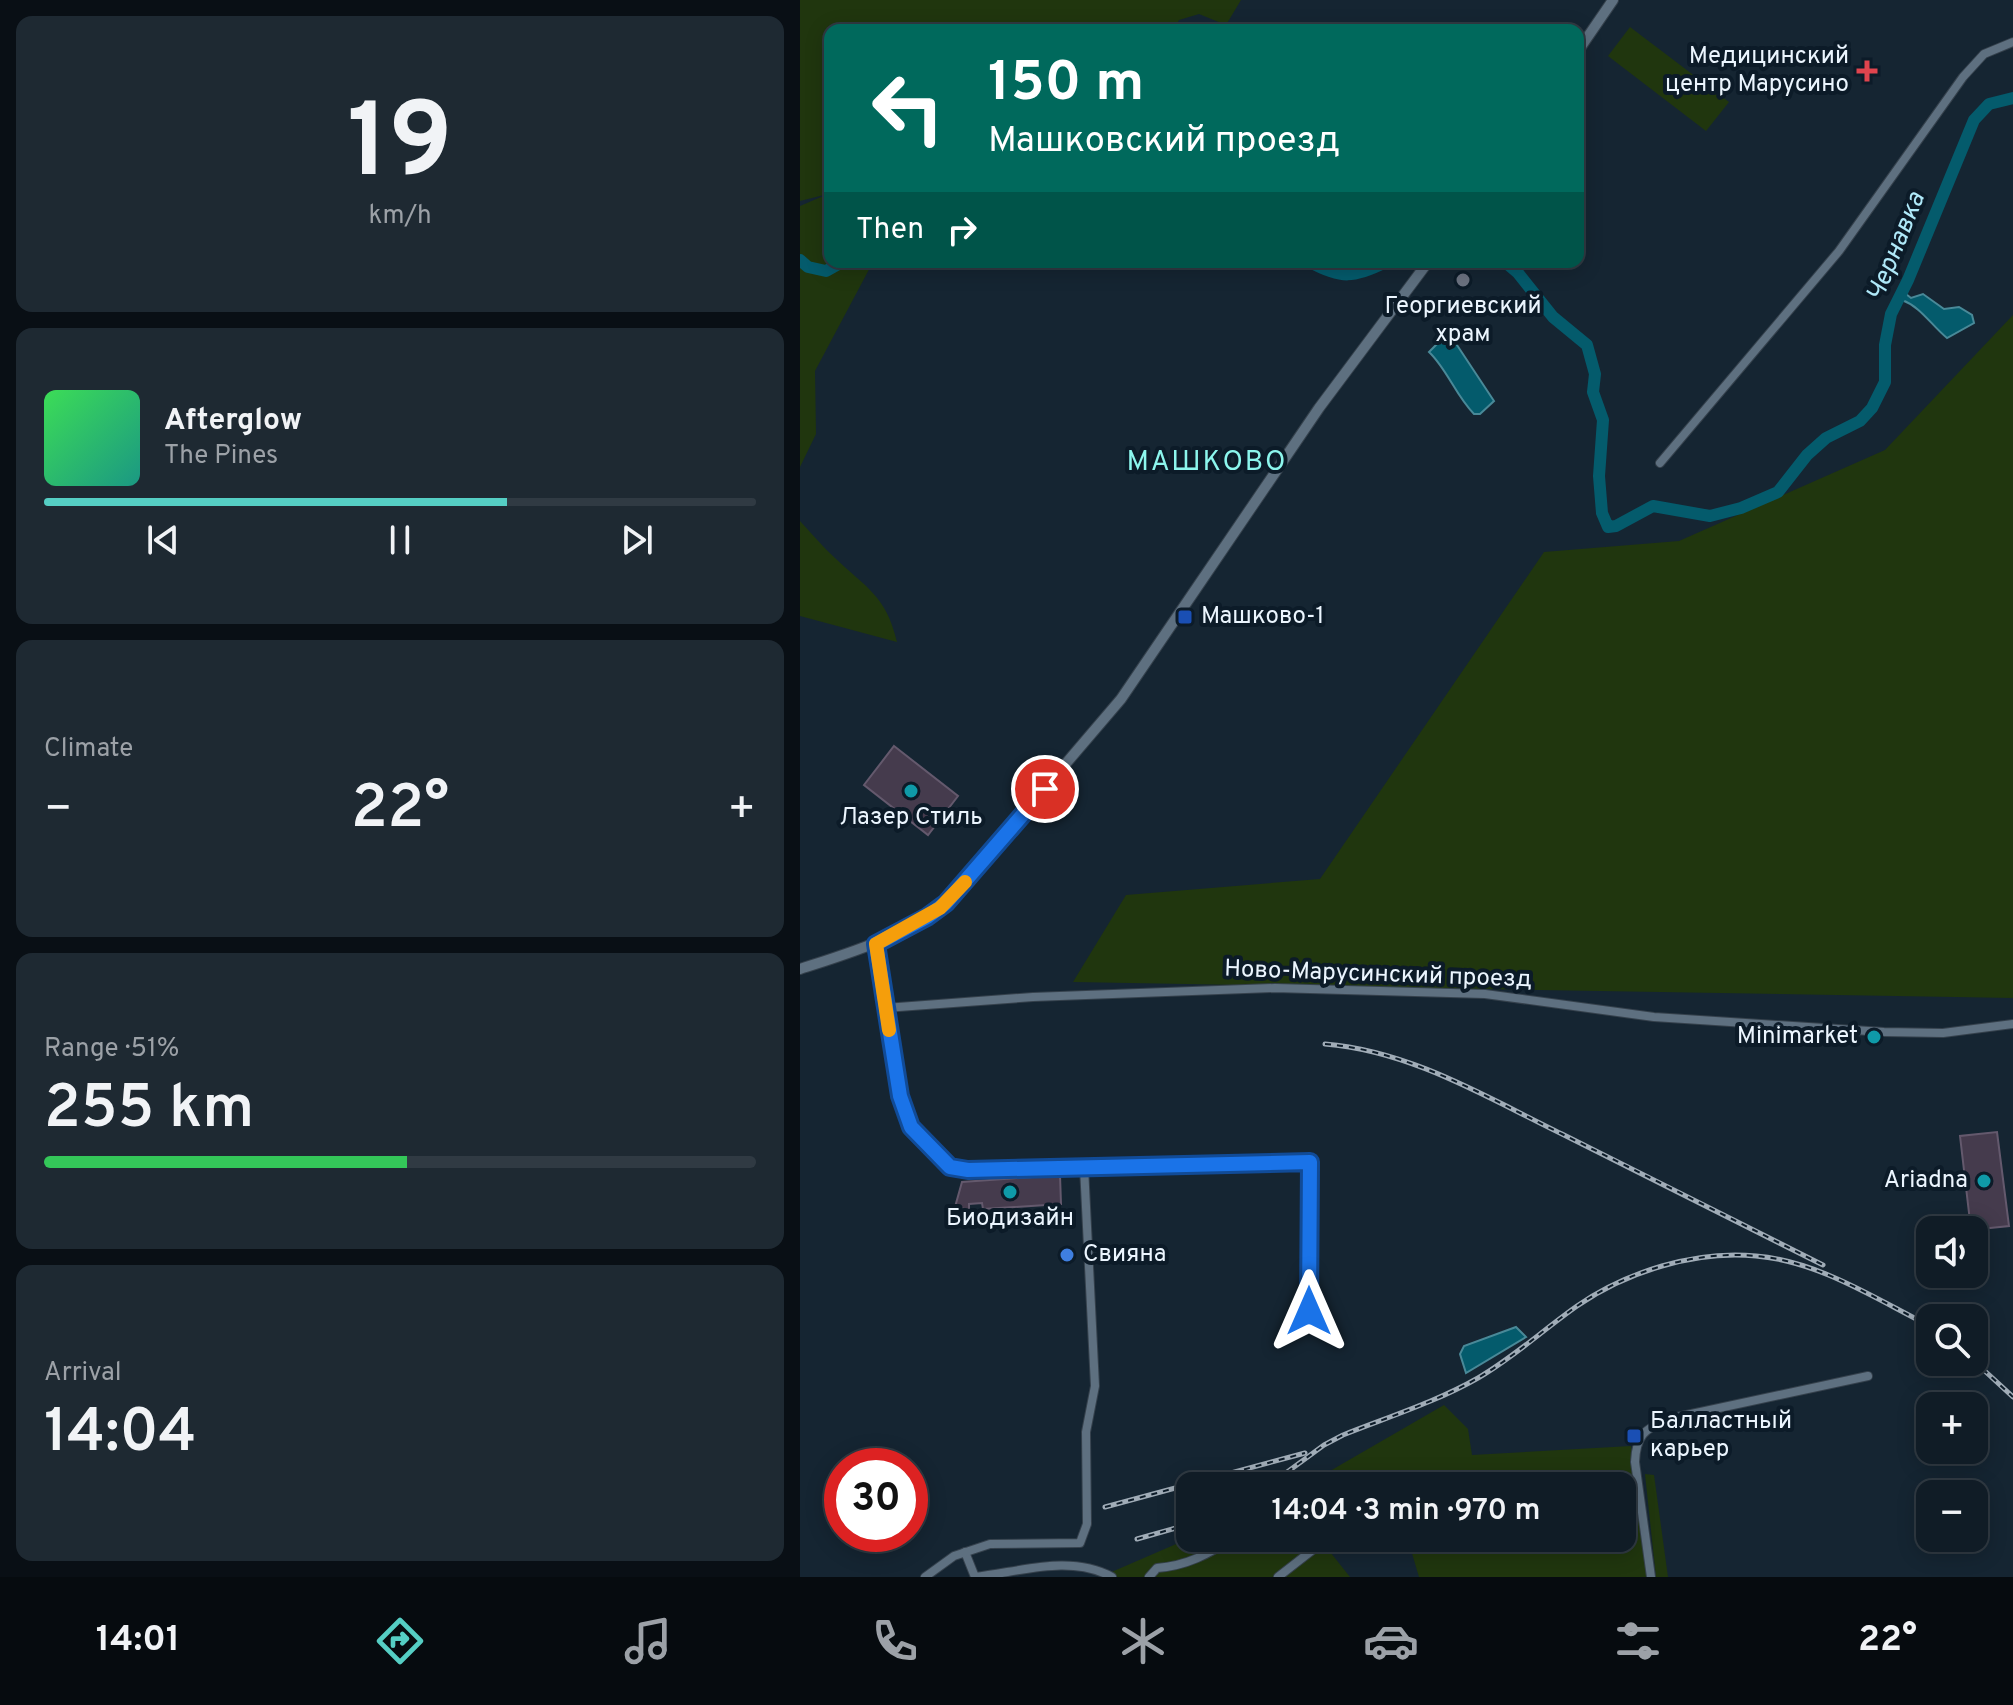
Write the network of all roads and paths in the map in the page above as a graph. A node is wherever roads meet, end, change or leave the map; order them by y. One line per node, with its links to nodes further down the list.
1 (1613, 0): 2 (street)
2 (1584, 42)
3 (2013, 42): 5 (street)
4 (1423, 268): 6 (street)
5 (1660, 463)
6 (876, 944): 7 (street); 8 (street)
7 (800, 969)
8 (885, 1008): 9 (street, Ново-Марусинский проезд); 10 (street)
9 (2013, 1024)
10 (1084, 1167): 11 (street); 13 (street)
11 (1309, 1311)
12 (1868, 1376): 20 (street)
13 (965, 1552): 16 (street); 17 (street)
14 (1211, 1552): 18 (street)
15 (1310, 1552): 19 (street)
16 (925, 1577)
17 (1112, 1577)
18 (1149, 1577)
19 (1278, 1577)
20 (1651, 1577)

